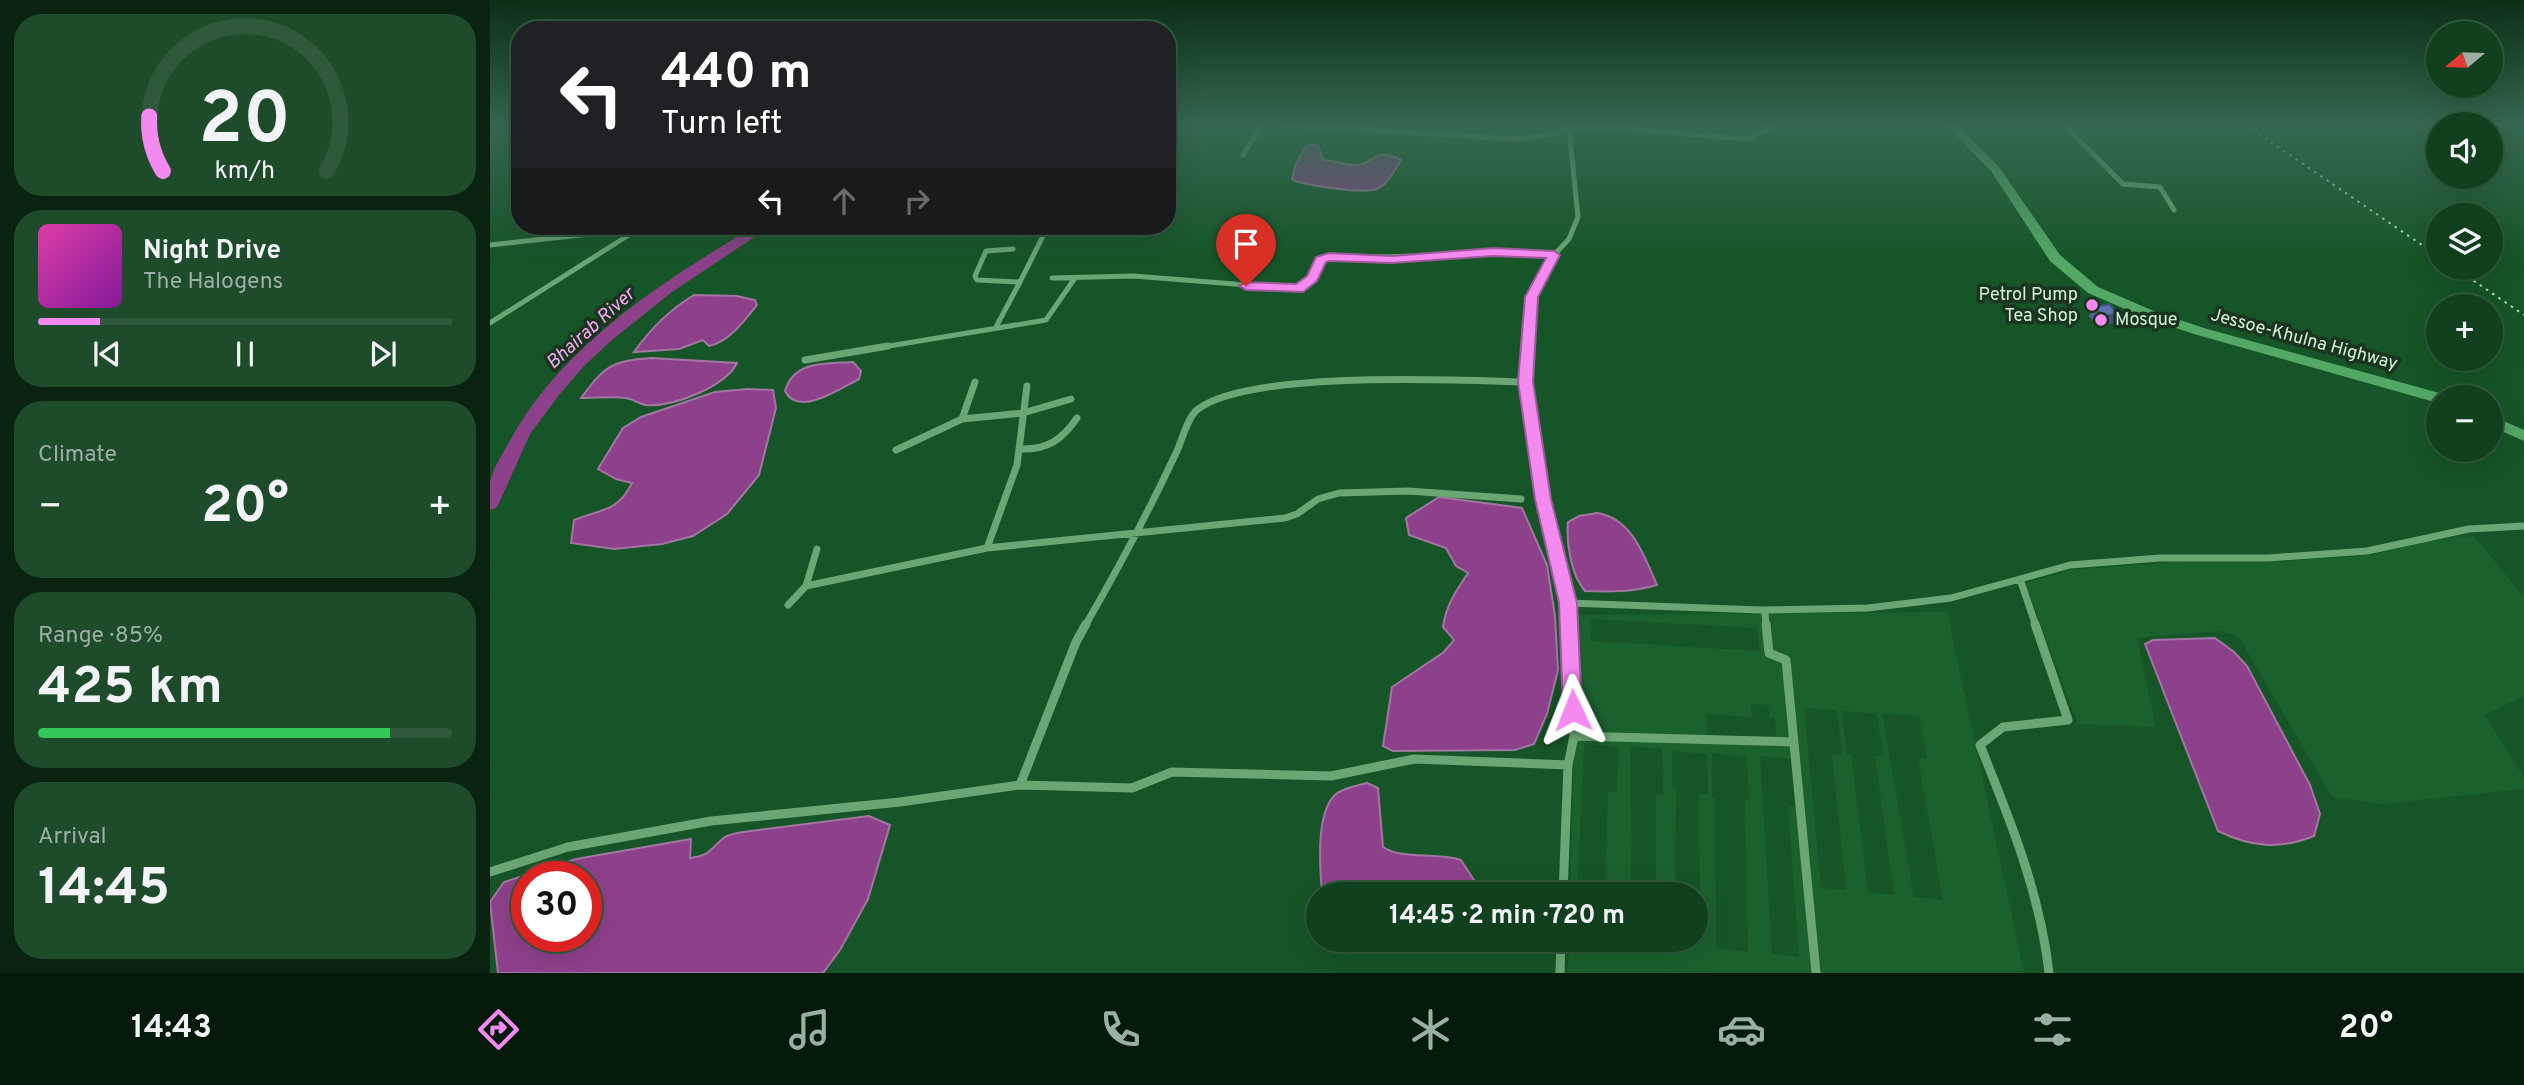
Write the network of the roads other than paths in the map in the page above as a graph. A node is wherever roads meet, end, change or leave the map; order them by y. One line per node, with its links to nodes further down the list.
1 (1573, 170): 10 (street)
2 (1996, 170): 20 (highway, Jessoe-Khulna Highway)
3 (2109, 170): 4 (street)
4 (2174, 210)
5 (570, 235): 8 (street)
6 (628, 235): 14 (street)
7 (1044, 235): 13 (street)
8 (490, 244)
9 (1013, 248): 13 (street)
10 (1554, 255): 12 (street); 18 (street)
11 (1052, 278): 12 (street)
12 (1074, 278): 15 (street)
13 (1020, 282): 15 (street)
14 (490, 323)
15 (996, 327): 16 (street)
16 (805, 360)
17 (975, 382): 24 (street)
18 (1525, 382): 31 (street); 36 (street)
19 (1027, 386): 22 (street)
20 (2426, 395)
21 (1071, 399): 22 (street)
22 (1023, 412): 24 (street); 27 (street)
23 (1077, 418): 27 (street)
24 (962, 419): 28 (street)
25 (2503, 426): 26 (highway)
26 (2524, 436)
27 (1020, 449): 32 (street)
28 (897, 450)
29 (1521, 499): 31 (street)
30 (2524, 526): 34 (street)
31 (1139, 531): 32 (street); 42 (street)
32 (987, 548): 35 (street)
33 (817, 549): 35 (street)
34 (2020, 579): 36 (street); 48 (street)
35 (806, 586): 37 (street)
36 (1568, 603): 39 (street)
37 (788, 605)
38 (1765, 613): 40 (street)
39 (1574, 736): 40 (street); 41 (street)
40 (1794, 742): 47 (street)
41 (1568, 765): 42 (street); 44 (street)
42 (1020, 785): 43 (street)
43 (490, 872)
44 (1563, 882)
45 (1561, 952): 46 (street)
46 (1560, 973)
47 (1816, 973)
48 (2049, 973)

